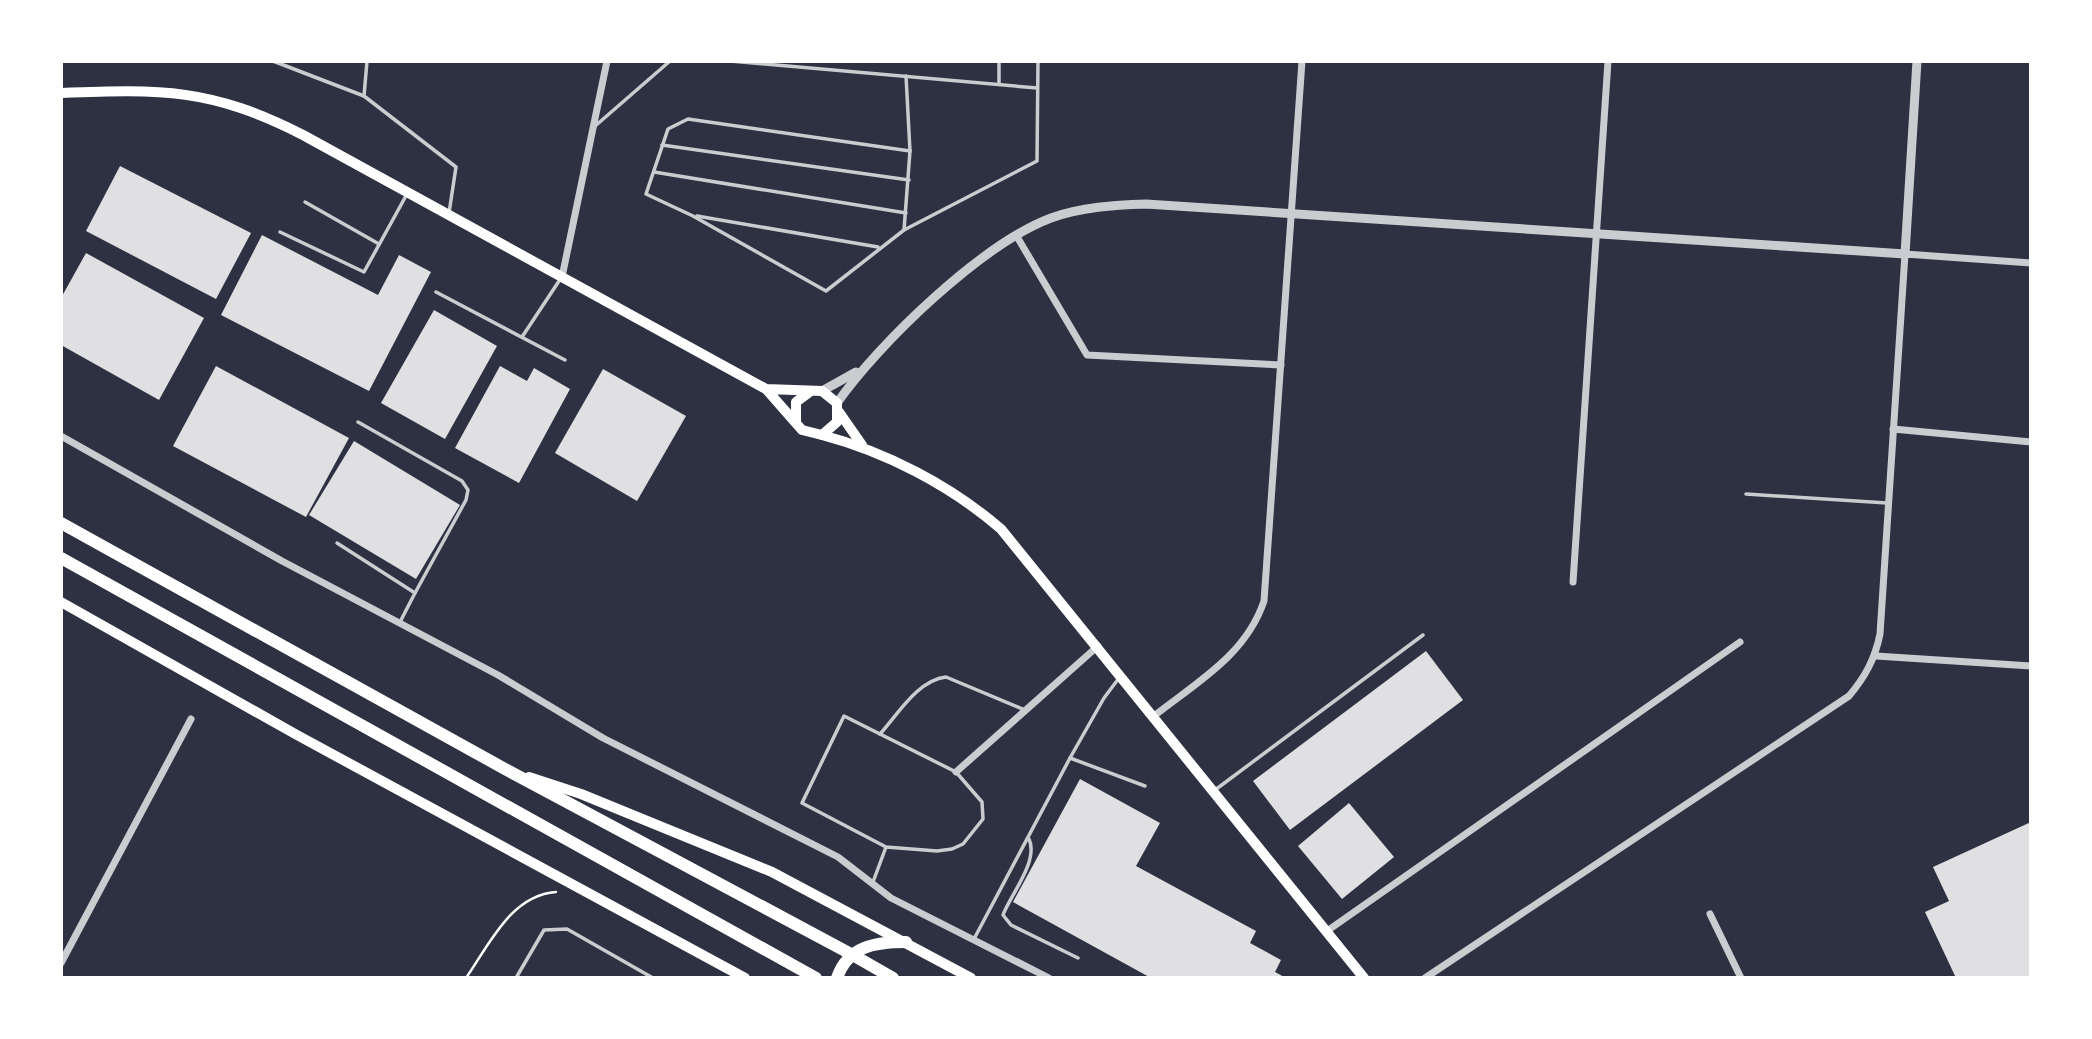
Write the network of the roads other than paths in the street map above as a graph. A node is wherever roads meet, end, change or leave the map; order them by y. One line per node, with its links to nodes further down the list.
1 (273, 61): 15 (lane)
2 (367, 61): 15 (lane)
3 (607, 61): 16 (street)
4 (670, 61): 16 (lane)
5 (730, 61): 11 (lane)
6 (999, 61): 12 (lane)
7 (1038, 61): 13 (lane)
8 (1301, 61): 24 (street)
9 (1608, 61): 29 (street)
10 (1917, 61): 33 (street)
11 (906, 76): 12 (lane); 18 (lane)
12 (999, 84): 13 (lane)
13 (1037, 88): 27 (lane)
14 (61, 93): 21 (main road)
15 (364, 96): 25 (lane)
16 (593, 128): 35 (street)
17 (662, 145): 18 (lane); 19 (lane); 20 (lane)
18 (911, 151): 20 (lane)
19 (654, 172): 23 (lane); 26 (lane)
20 (909, 180): 23 (lane)
21 (408, 192): 25 (main road); 31 (lane)
22 (305, 202): 31 (lane)
23 (906, 213): 27 (lane)
24 (1291, 214): 29 (street); 30 (street); 39 (street)
25 (448, 215): 35 (main road)
26 (693, 216): 32 (lane); 32 (lane)
27 (904, 230): 32 (lane)
28 (280, 232): 31 (lane)
29 (1597, 234): 33 (street); 56 (street)
30 (1016, 236): 39 (street); 40 (street)
31 (380, 244)
32 (878, 247)
33 (1905, 254): 34 (street); 46 (street)
34 (2031, 263)
35 (562, 276): 37 (lane); 41 (main road)
36 (436, 292): 37 (lane)
37 (522, 337): 38 (lane)
38 (565, 360)
39 (1281, 365): 67 (street)
40 (861, 369): 42 (street); 43 (street)
41 (766, 389): 42 (main road); 45 (main road)
42 (817, 390): 43 (main road); 45 (main road)
43 (838, 407): 47 (main road); 50 (main road)
44 (358, 422): 57 (lane)
45 (796, 422): 47 (main road)
46 (1893, 429): 49 (street); 52 (street)
47 (822, 435): 50 (main road)
48 (61, 436): 59 (street)
49 (2031, 442)
50 (862, 445): 62 (main road)
51 (1746, 494): 52 (lane)
52 (1889, 503): 63 (street)
53 (61, 523): 71 (highway)
54 (337, 543): 57 (lane)
55 (61, 558): 88 (highway)
56 (1573, 582)
57 (415, 593): 59 (lane)
58 (61, 602): 87 (main road)
59 (399, 624): 77 (street)
60 (1423, 635): 74 (lane)
61 (1741, 642): 79 (street)
62 (1098, 646): 65 (main road); 66 (street)
63 (1876, 656): 64 (street); 94 (street)
64 (2031, 666)
65 (1121, 676): 67 (main road); 70 (lane)
66 (1025, 710): 69 (lane); 72 (street)
67 (1154, 716): 74 (main road)
68 (191, 719): 84 (street)
69 (880, 734): 72 (lane); 76 (lane)
70 (1070, 758): 73 (lane); 75 (lane)
71 (505, 769): 81 (main road); 82 (highway)
72 (956, 772): 76 (lane)
73 (1145, 786)
74 (1214, 790): 79 (main road)
75 (1028, 839): 80 (lane); 83 (lane)
76 (886, 847): 77 (lane)
77 (873, 884): 80 (street)
78 (1710, 914): 95 (street)
79 (1327, 931): 93 (main road)
80 (974, 939): 92 (street)
81 (906, 942): 82 (highway); 91 (main road)
82 (851, 954): 89 (highway); 90 (highway)
83 (1078, 958)
84 (61, 963)
85 (516, 978): 86 (lane)
86 (653, 978)
87 (745, 978)
88 (816, 978)
89 (838, 978)
90 (892, 978)
91 (971, 978)
92 (1049, 978)
93 (1364, 978)
94 (1425, 978)
95 (1741, 978)

